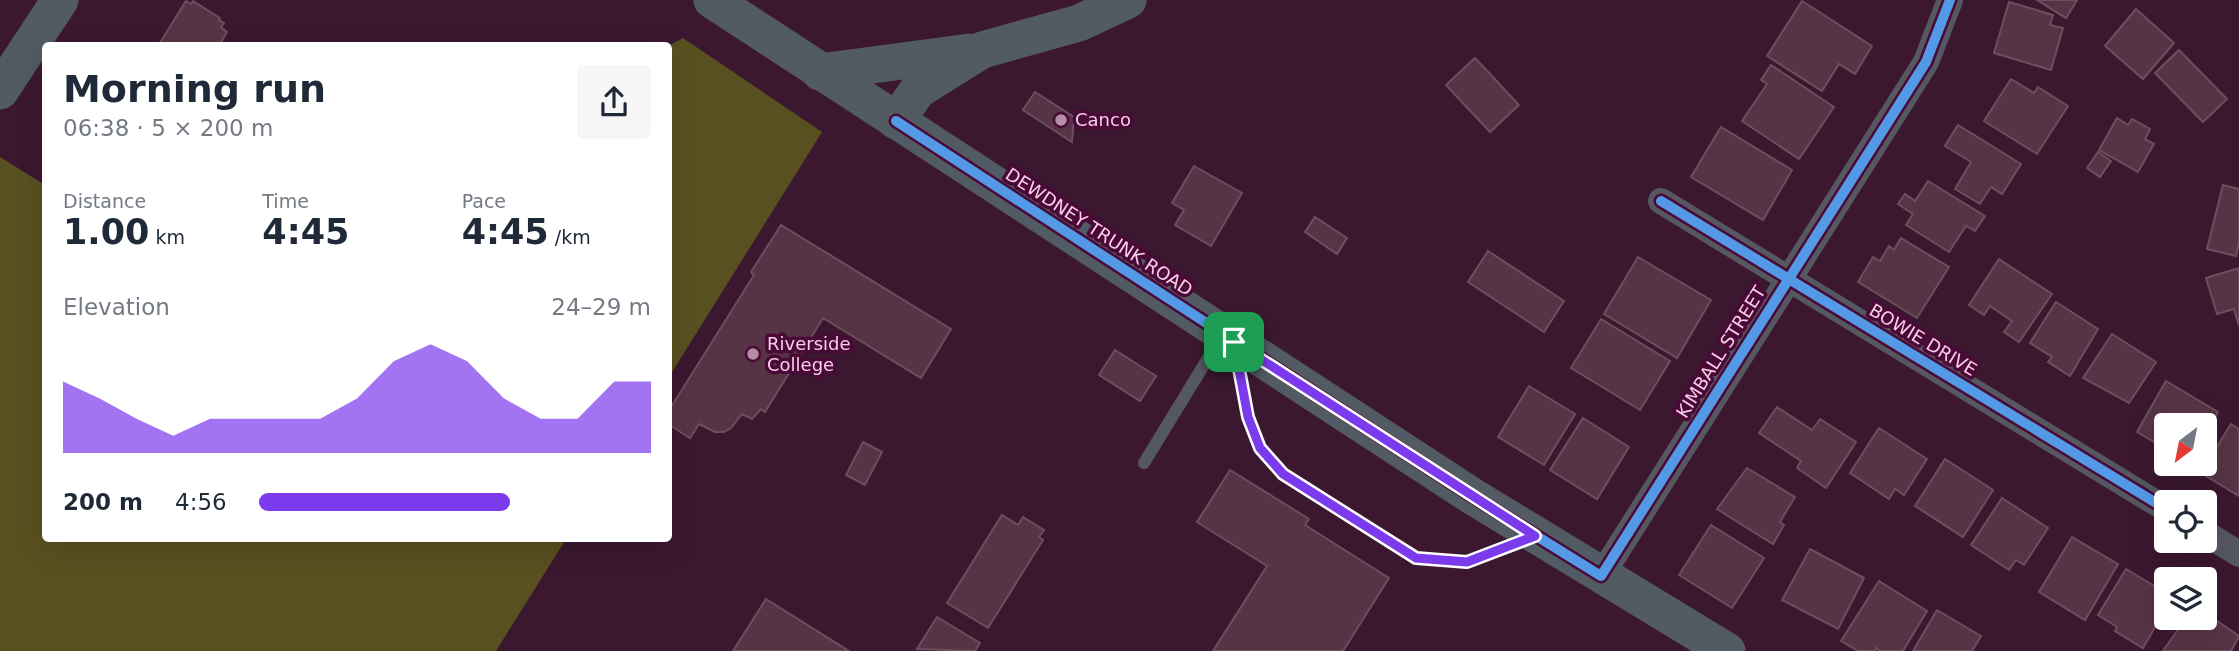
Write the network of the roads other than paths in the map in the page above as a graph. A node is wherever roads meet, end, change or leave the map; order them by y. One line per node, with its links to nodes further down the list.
1 (60, 0): 7 (main road)
2 (712, 0): 6 (main road, DEWDNEY TRUNK ROAD)
3 (1128, 0): 5 (main road)
4 (1950, 0): 10 (street, KIMBALL STREET)
5 (982, 50): 6 (main road); 8 (main road)
6 (820, 72): 8 (main road, DEWDNEY TRUNK ROAD)
7 (0, 91)
8 (897, 121): 11 (main road, DEWDNEY TRUNK ROAD)
9 (1661, 201): 10 (street, BOWIE DRIVE)
10 (1788, 278): 13 (street, BOWIE DRIVE); 17 (street, KIMBALL STREET)
11 (1228, 338): 12 (lane); 14 (main road, DEWDNEY TRUNK ROAD); 14 (lane)
12 (1144, 463)
13 (2154, 502)
14 (1535, 536): 17 (main road, DEWDNEY TRUNK ROAD)
15 (2217, 540): 16 (street)
16 (2239, 554)
17 (1601, 576): 18 (main road, DEWDNEY TRUNK ROAD)
18 (1727, 651)

